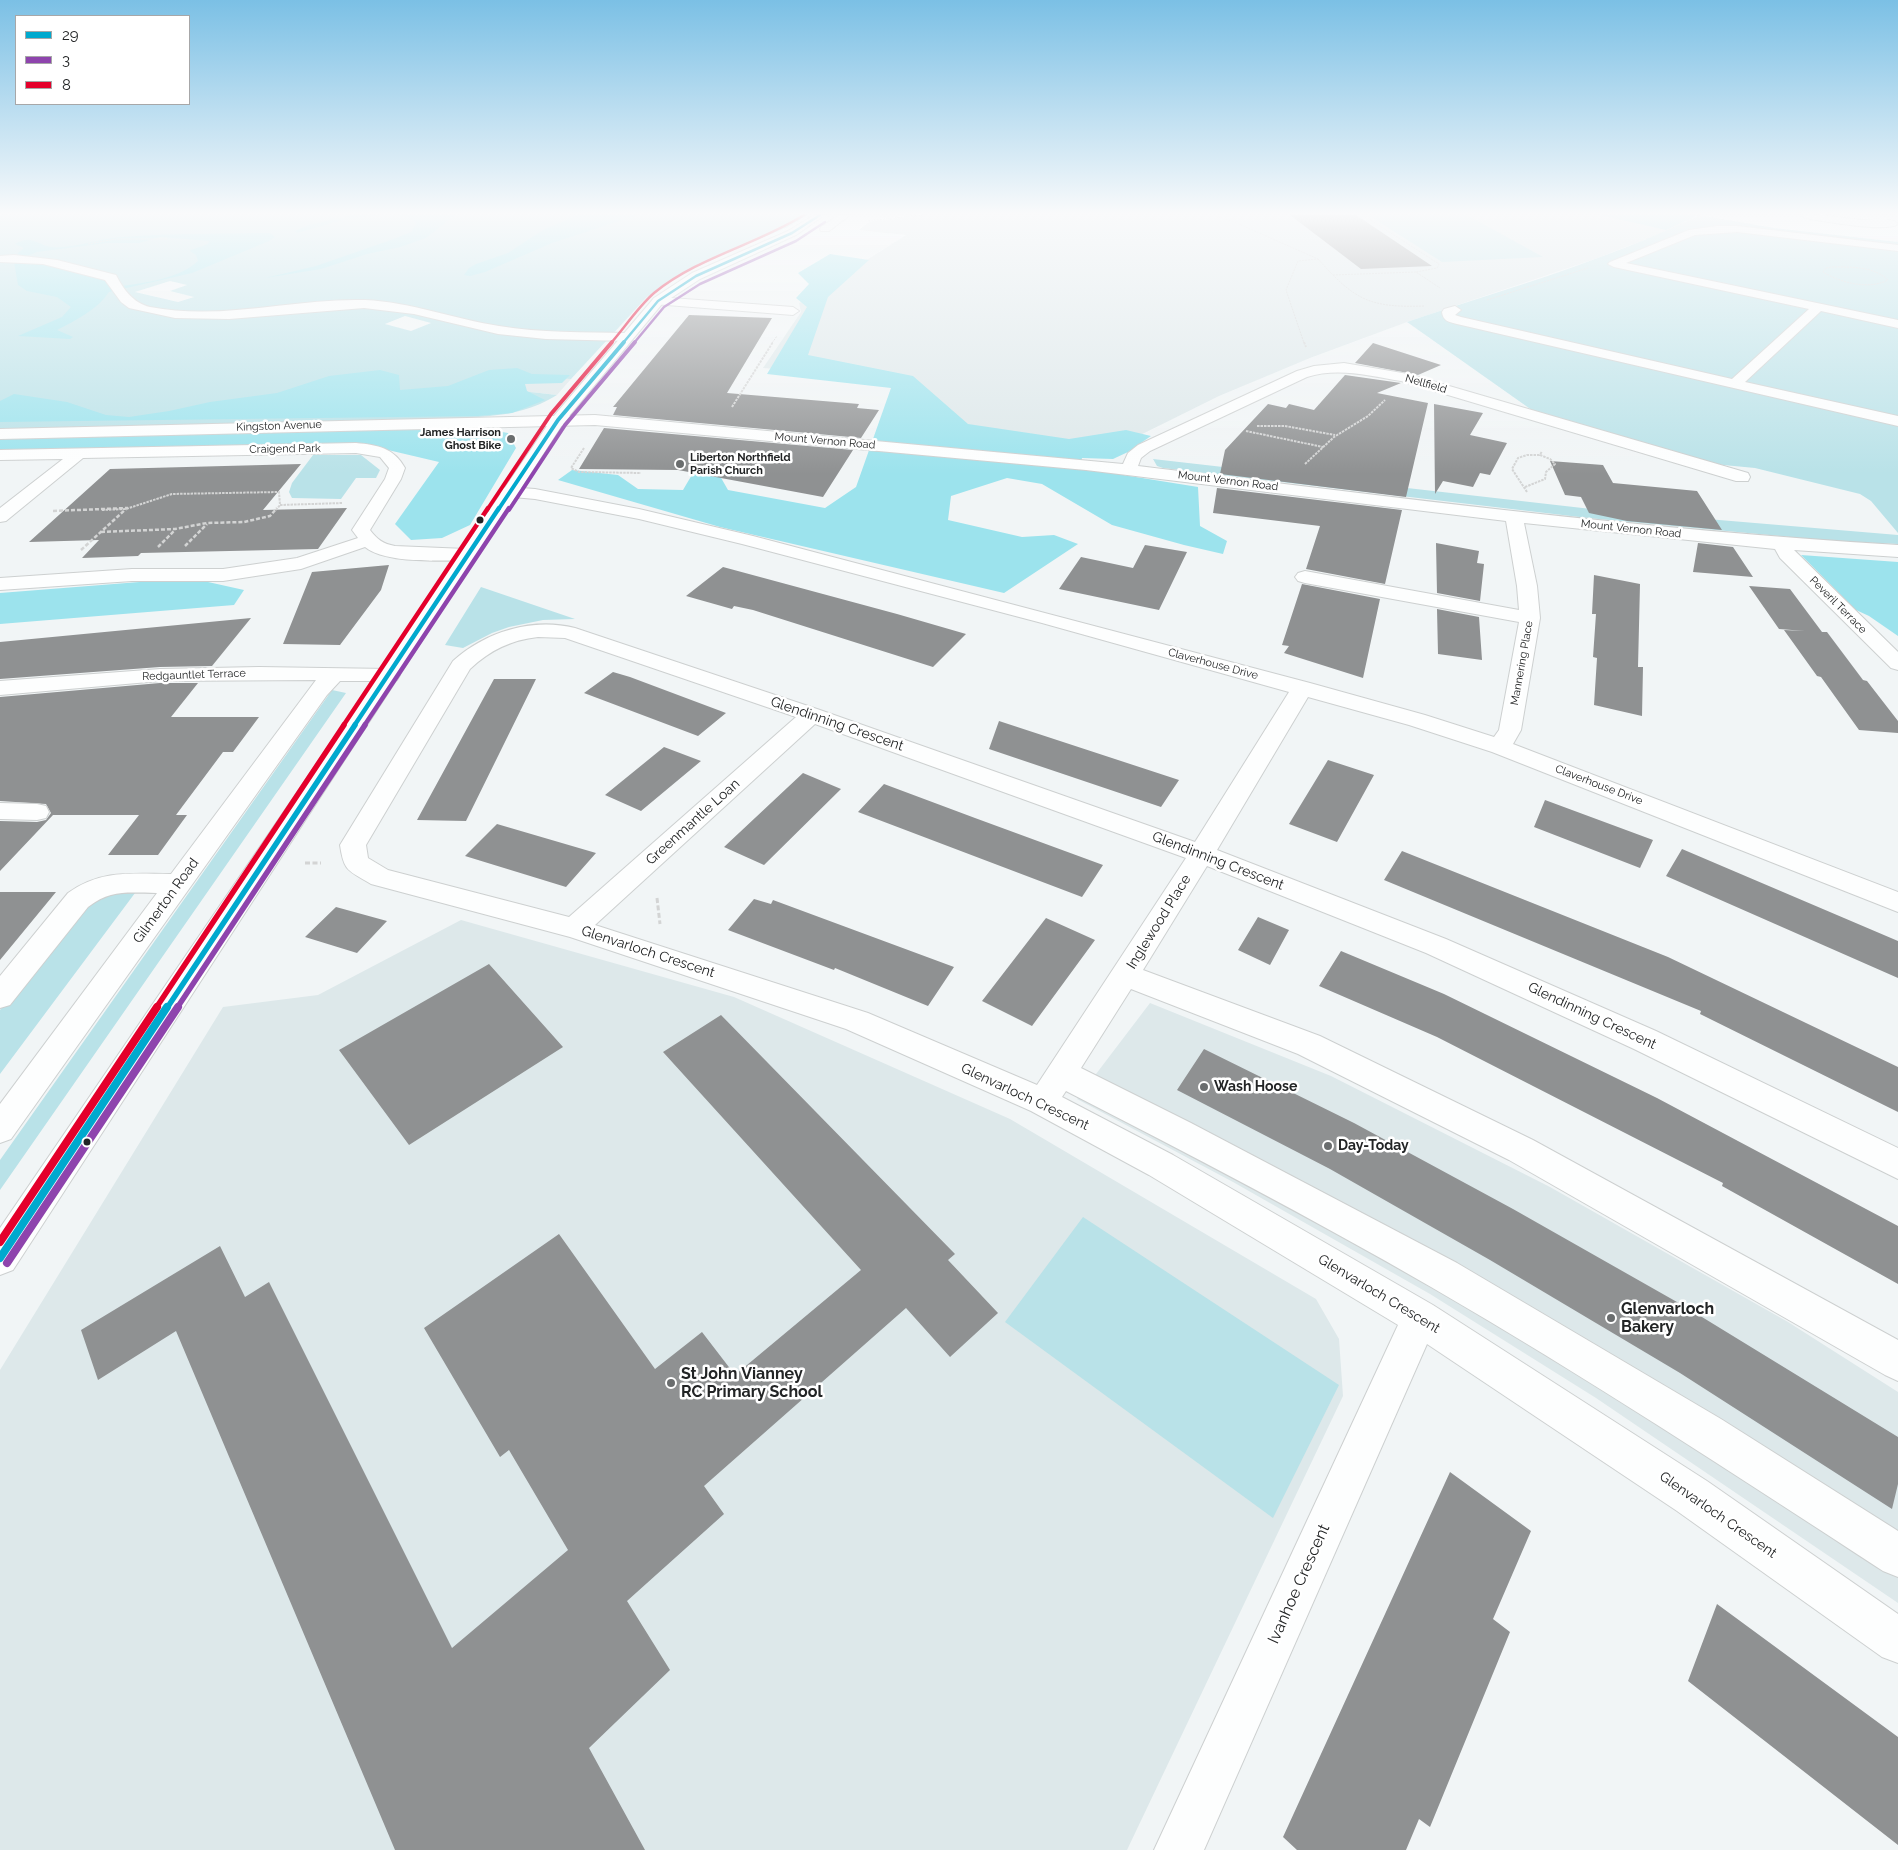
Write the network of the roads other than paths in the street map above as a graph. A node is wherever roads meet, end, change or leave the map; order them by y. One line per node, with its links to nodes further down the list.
1 (127, 301): 9 (street)
2 (658, 301): 9 (street)
3 (663, 301): 7 (street)
4 (1786, 301): 5 (street)
5 (1817, 308): 8 (street); 10 (street)
6 (1455, 310): 10 (street)
7 (793, 311)
8 (1898, 324)
9 (627, 337): 11 (street)
10 (1734, 384): 12 (street)
11 (558, 420): 13 (street, Kingston Avenue); 16 (street, Mount Vernon Road); 18 (street)
12 (1898, 421)
13 (0, 434)
14 (80, 453): 15 (street, Craigend Park); 19 (street); 21 (street, Craigend Park)
15 (0, 455)
16 (1129, 469): 17 (street, Nellfield); 20 (street, Mount Vernon Road)
17 (1742, 477)
18 (508, 492): 24 (street); 32 (street, Claverhouse Drive)
19 (4, 515)
20 (1514, 517): 22 (street, Mount Vernon Road); 27 (street, Mannering Place)
21 (368, 540): 24 (street); 26 (street)
22 (1781, 544): 23 (street, Mount Vernon Road); 28 (street, Peveril Terrace)
23 (1898, 551)
24 (466, 555): 30 (street)
25 (1306, 577): 27 (street)
26 (0, 584)
27 (1530, 618): 34 (street, Mannering Place)
28 (1898, 664)
29 (334, 675): 30 (street, Redgauntlet Terrace); 31 (street, Redgauntlet Terrace); 39 (street, Gilmerton Road)
30 (389, 675): 47 (street)
31 (0, 688)
32 (1302, 688): 34 (street, Claverhouse Drive); 37 (street, Inglewood Place)
33 (812, 715): 37 (street, Glendinning Crescent); 38 (street, Glendinning Crescent); 41 (street, Greenmantle Loan)
34 (1500, 747): 40 (street, Claverhouse Drive)
35 (0, 811): 36 (street)
36 (37, 812)
37 (1202, 854): 42 (street, Inglewood Place); 46 (street, Glendinning Crescent)
38 (356, 863): 41 (street, Glenvarloch Crescent)
39 (179, 884): 43 (street); 45 (street, Gilmerton Road)
40 (1898, 902)
41 (574, 928): 44 (street, Glenvarloch Crescent)
42 (1126, 975): 44 (street, Inglewood Place); 49 (street)
43 (0, 996)
44 (1052, 1088): 48 (street, Glenvarloch Crescent); 50 (street)
45 (0, 1129)
46 (1898, 1164)
47 (0, 1258)
48 (1420, 1318): 51 (street, Glenvarloch Crescent); 52 (street, Ivanhoe Crescent)
49 (1898, 1362)
50 (1898, 1556)
51 (1898, 1641)
52 (1179, 1850)

